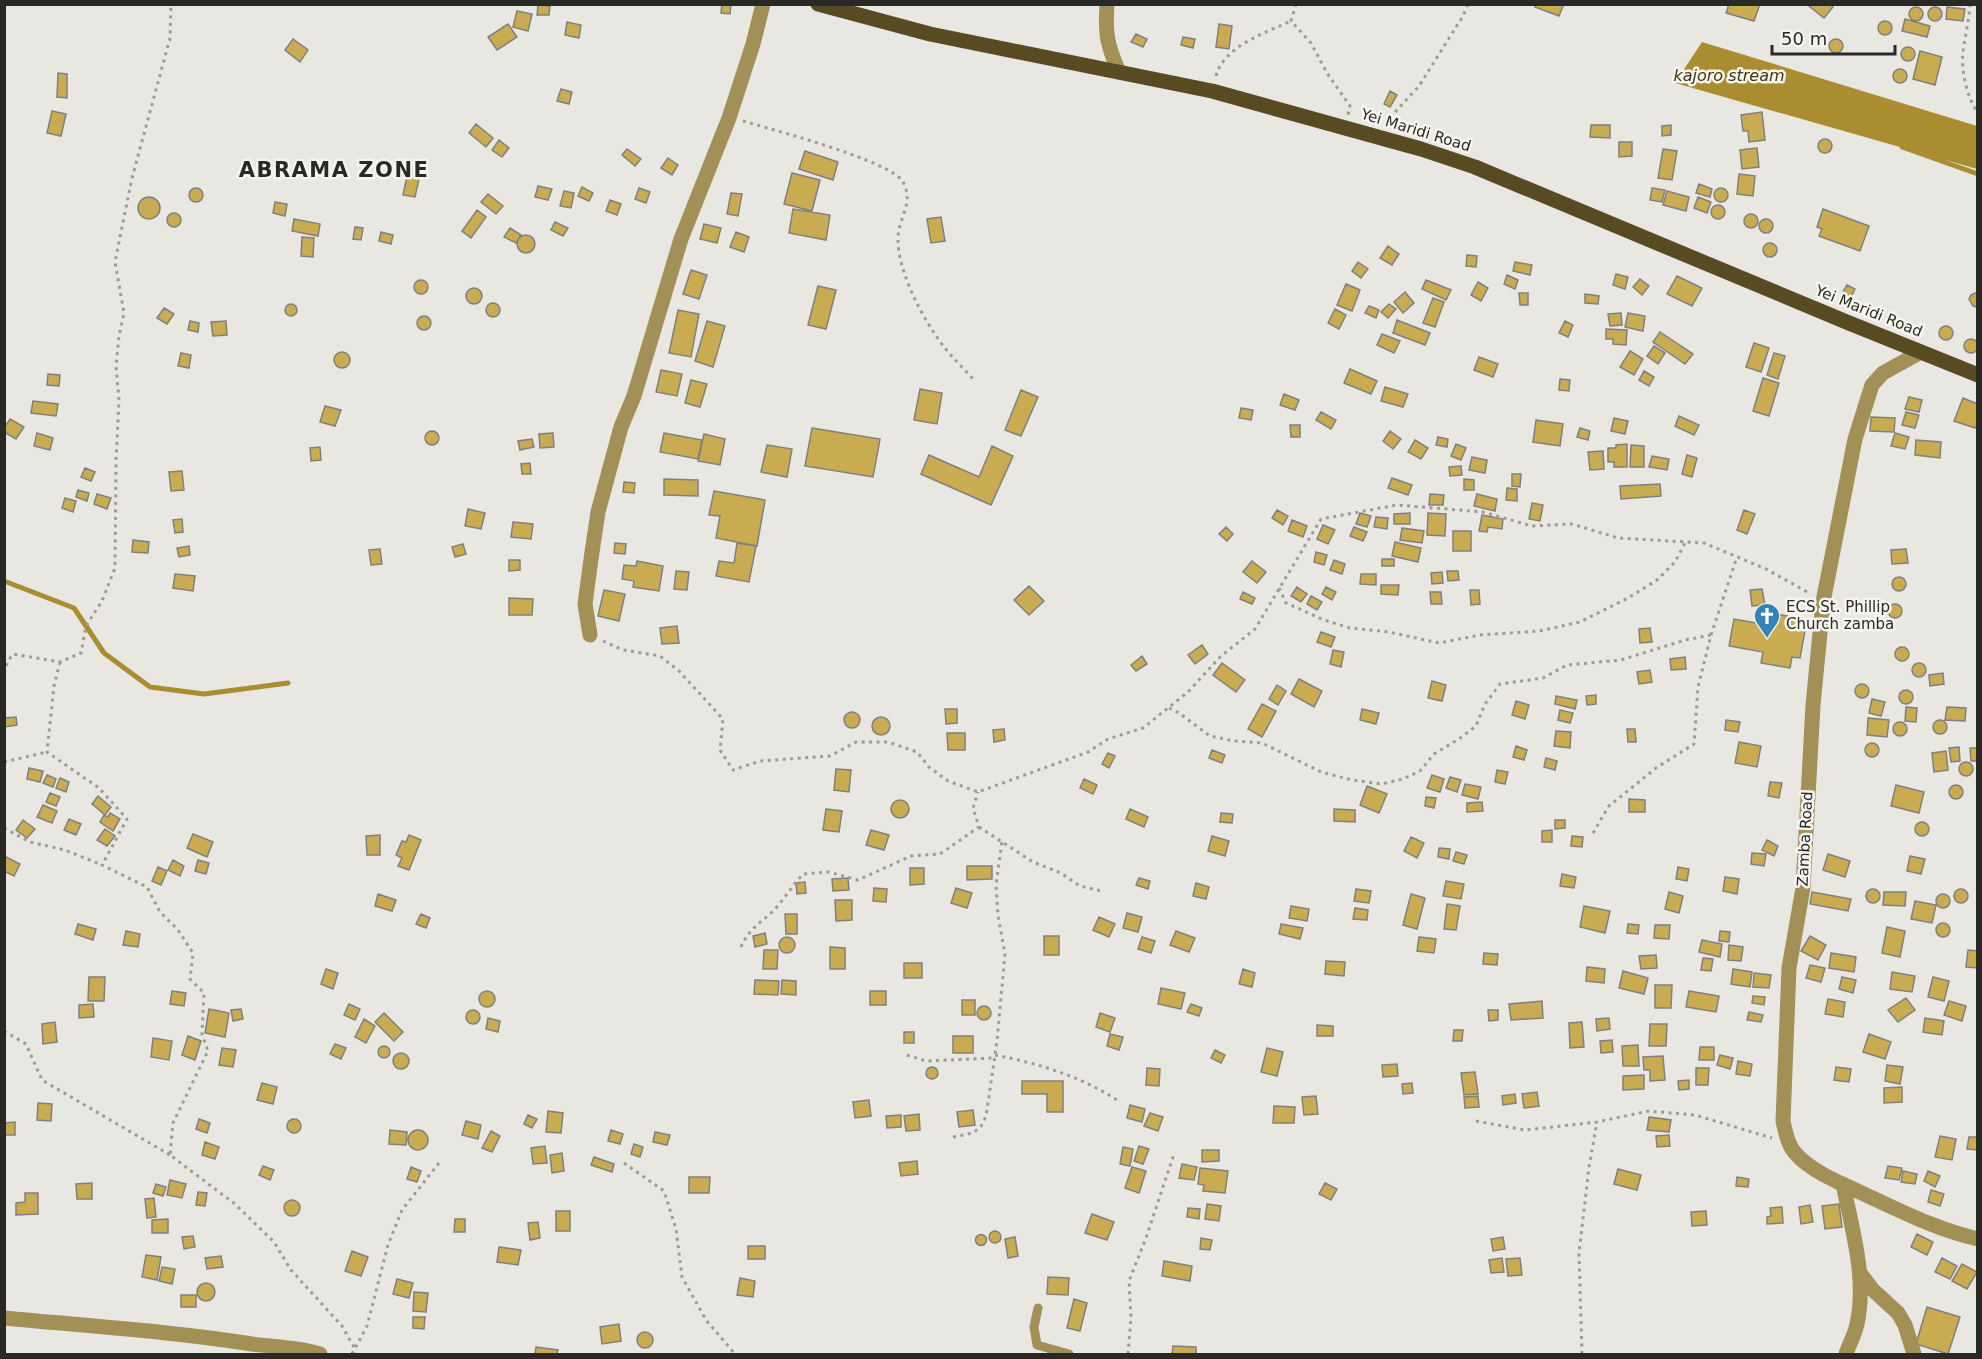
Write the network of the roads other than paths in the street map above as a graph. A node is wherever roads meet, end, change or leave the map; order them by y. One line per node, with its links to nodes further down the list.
1 (763, 4): 7 (street)
2 (818, 4): 4 (main road, Yei Maridi Road)
3 (1107, 4): 4 (street)
4 (1119, 72): 5 (main road, Yei Maridi Road)
5 (1921, 352): 6 (main road, Yei Maridi Road); 8 (street, Zamba Road)
6 (1977, 375)
7 (590, 635)
8 (1843, 1184): 9 (street); 10 (street)
9 (1977, 1239)
10 (1860, 1274): 15 (street); 16 (street)
11 (1038, 1308): 14 (lane)
12 (4, 1318): 13 (street)
13 (320, 1354)
14 (1069, 1354)
15 (1846, 1354)
16 (1914, 1354)

